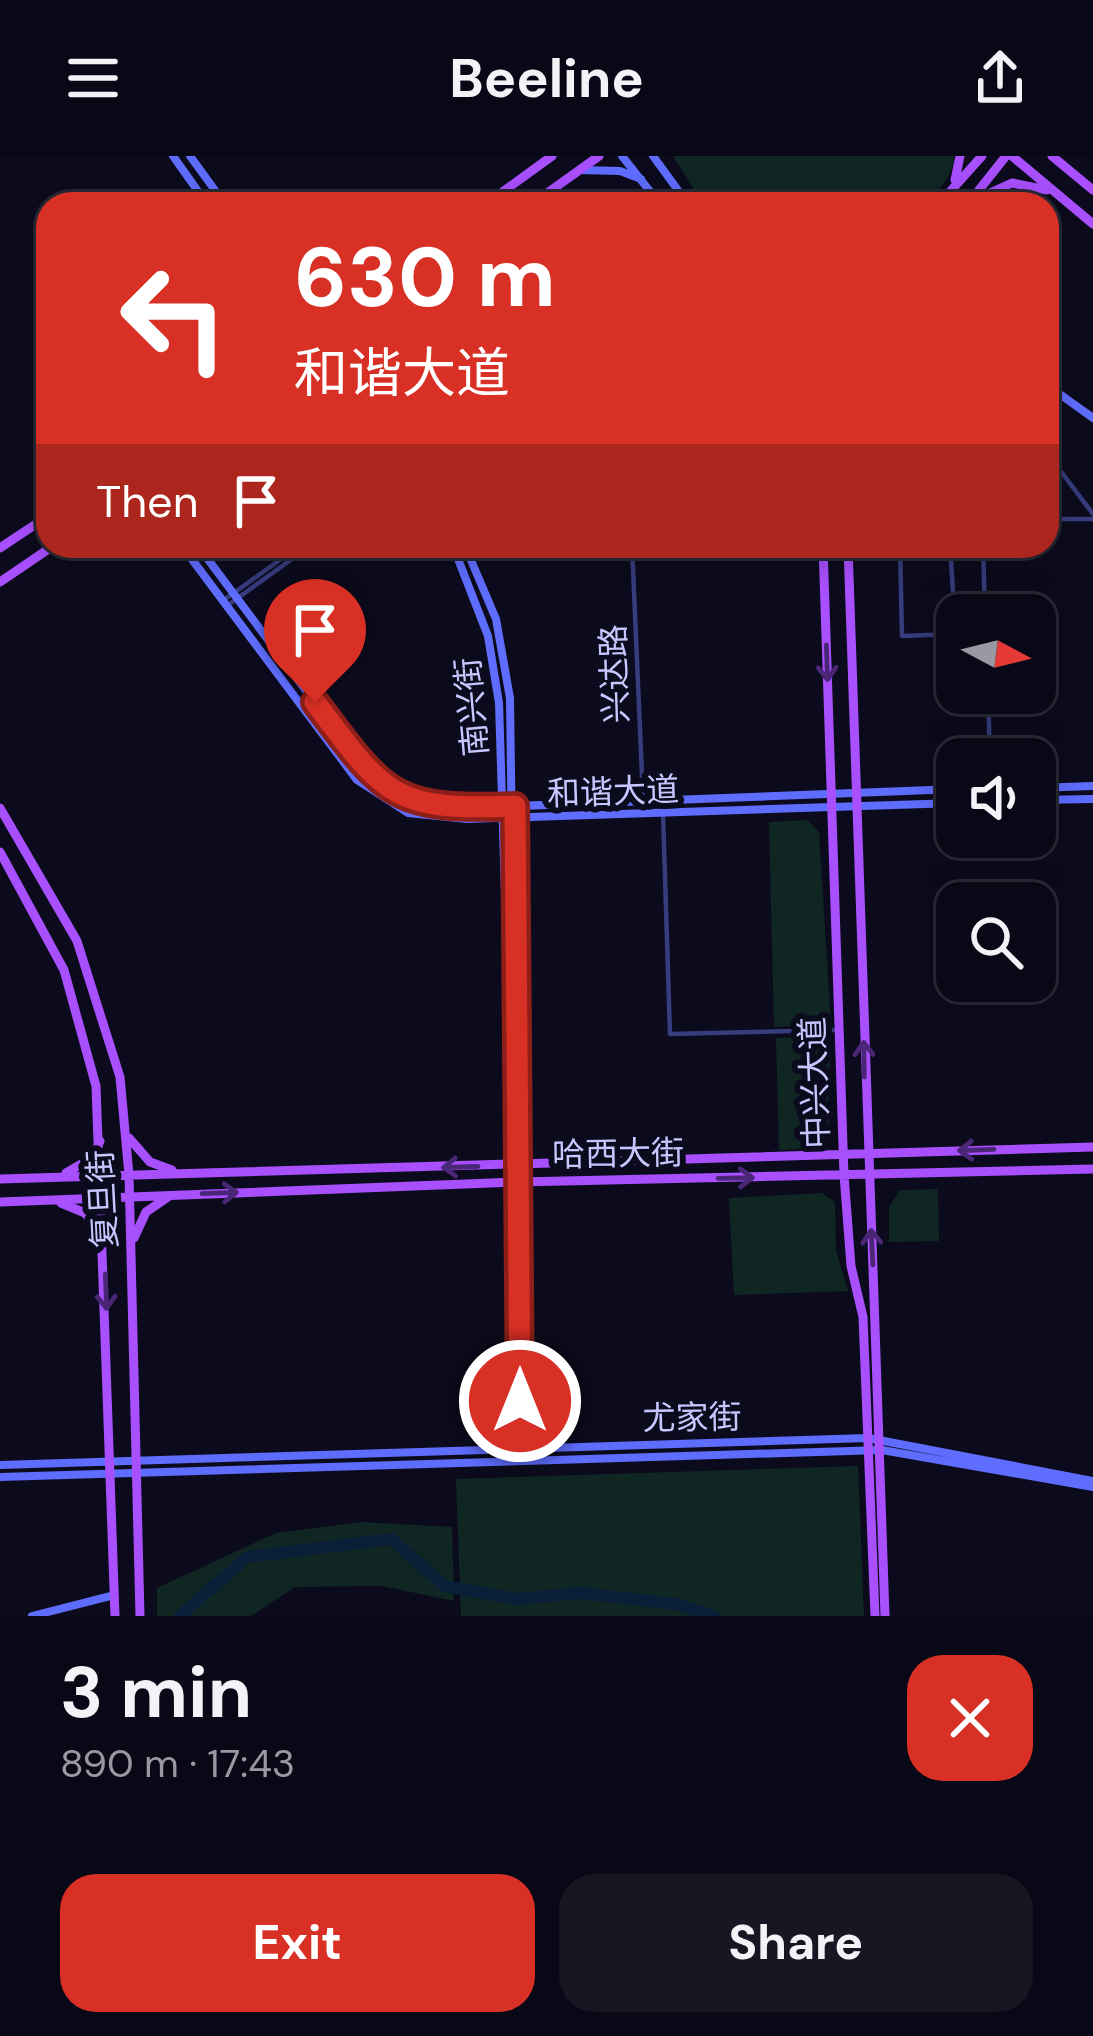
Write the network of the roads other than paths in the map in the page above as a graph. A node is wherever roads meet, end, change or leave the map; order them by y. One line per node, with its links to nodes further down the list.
1 (173, 156): 18 (main road)
2 (190, 156): 19 (main road)
3 (552, 156): 20 (main road)
4 (599, 156): 12 (main road)
5 (622, 156): 14 (main road)
6 (653, 156): 13 (main road)
7 (664, 156): 13 (main road)
8 (959, 156): 15 (main road)
9 (982, 156): 15 (main road)
10 (1009, 156): 17 (main road); 25 (main road)
11 (1052, 156): 16 (main road)
12 (578, 170): 14 (main road); 21 (main road)
13 (663, 170): 23 (main road)
14 (641, 179): 22 (main road)
15 (951, 189): 24 (main road)
16 (1093, 190)
17 (1054, 191): 26 (main road)
18 (198, 192)
19 (216, 192)
20 (502, 192)
21 (548, 192)
22 (651, 192)
23 (679, 192)
24 (949, 192)
25 (978, 192)
26 (992, 192)
27 (1059, 195): 28 (main road)
28 (1093, 224)
29 (1059, 392): 30 (main road)
30 (1093, 418)
31 (1059, 469): 32 (street)
32 (1093, 516): 33 (street)
33 (1059, 518)
34 (36, 524): 35 (main road)
35 (0, 548)
36 (36, 558): 49 (main road)
37 (193, 558): 52 (main road, 和谐大道)
38 (205, 558): 52 (main road, 和谐大道)
39 (284, 558): 52 (street)
40 (292, 558): 52 (street)
41 (458, 558): 63 (main road, 南兴街)
42 (470, 558): 64 (main road, 南兴街)
43 (633, 558): 60 (street, 兴达路)
44 (823, 558): 58 (main road, 中兴大道, one-way to 58)
45 (848, 558): 57 (main road, 中兴大道)
46 (900, 558): 53 (street)
47 (950, 558): 50 (street)
48 (983, 558): 51 (street)
49 (0, 582)
50 (951, 594)
51 (984, 594)
52 (231, 599): 63 (main road, 和谐大道); 69 (main road, 和谐大道)
53 (936, 635)
54 (1093, 786): 55 (main road)
55 (1056, 787)
56 (936, 789): 57 (main road, 和谐大道)
57 (857, 791): 58 (main road, 和谐大道); 65 (main road, 中兴大道)
58 (832, 793): 60 (main road, 和谐大道); 67 (main road, 中兴大道)
59 (1093, 799): 61 (main road)
60 (643, 800): 64 (main road, 和谐大道)
61 (1056, 800)
62 (936, 804): 65 (main road, 和谐大道)
63 (502, 806): 64 (main road, 和谐大道); 69 (main road, 南兴街)
64 (515, 806): 70 (main road, 南兴街)
65 (858, 807): 67 (main road, 和谐大道); 78 (main road, 中兴大道, one-way to 65)
66 (0, 808): 75 (main road, 复旦街)
67 (833, 809): 68 (main road, 和谐大道); 74 (main road, 中兴大道)
68 (663, 814): 70 (main road, 和谐大道); 74 (street)
69 (502, 818): 70 (main road, 和谐大道); 80 (main road, 南兴街)
70 (516, 818): 80 (main road, 南兴街)
71 (0, 852): 72 (main road, 复旦街)
72 (14, 874): 73 (street); 76 (main road, 复旦街)
73 (0, 883)
74 (839, 1030): 79 (main road, 中兴大道)
75 (126, 1133): 82 (main road); 84 (main road, 复旦街)
76 (101, 1136): 83 (main road, 复旦街); 87 (main road)
77 (1093, 1147): 78 (main road, 哈西大街, one-way to 78)
78 (866, 1153): 79 (main road, 哈西大街); 86 (main road, 中兴大道)
79 (844, 1154): 80 (main road, 哈西大街); 85 (main road, 中兴大道)
80 (516, 1165): 82 (main road, 哈西大街, one-way to 82); 89 (main road, 南兴街)
81 (1093, 1169): 86 (main road, 哈西大街)
82 (189, 1174): 84 (main road, 哈西大街)
83 (103, 1175): 84 (main road, 哈西大街); 87 (main road, 哈西大街); 92 (main road, 复旦街)
84 (129, 1175): 91 (main road, 复旦街)
85 (844, 1175): 86 (main road, 哈西大街); 89 (main road, 哈西大街, one-way to 85); 97 (main road, 中兴大道)
86 (868, 1175): 99 (main road, 中兴大道, one-way to 86)
87 (52, 1178): 88 (main road, 哈西大街)
88 (0, 1179)
89 (517, 1182): 90 (main road, 哈西大街, one-way to 89); 98 (main road, 南兴街)
90 (172, 1194): 91 (main road, 哈西大街); 96 (main road)
91 (129, 1196): 92 (main road, 哈西大街); 96 (main road, 复旦街)
92 (103, 1198): 93 (main road, 哈西大街); 95 (main road, 复旦街)
93 (50, 1200): 94 (main road, 哈西大街); 95 (main road)
94 (0, 1202)
95 (104, 1243): 103 (main road, 复旦街, one-way to 103)
96 (131, 1249): 101 (main road, 复旦街)
97 (868, 1438): 98 (main road, 尤家街); 99 (main road, 尤家街); 100 (main road, 中兴大道)
98 (518, 1445): 101 (main road, 尤家街)
99 (882, 1445): 100 (main road, 尤家街); 106 (main road, 尤家街); 112 (main road, 中兴大道)
100 (869, 1452): 104 (main road, 尤家街); 111 (main road, 中兴大道)
101 (136, 1458): 103 (main road, 尤家街); 104 (main road, 复旦街)
102 (0, 1465): 103 (main road, 尤家街)
103 (112, 1467): 104 (main road, 尤家街); 105 (main road, 尤家街); 107 (main road, 复旦街)
104 (137, 1475): 110 (main road, 复旦街)
105 (0, 1477)
106 (1093, 1484)
107 (114, 1595): 108 (main road); 109 (main road, 复旦街)
108 (32, 1616)
109 (115, 1616)
110 (140, 1616)
111 (875, 1616)
112 (885, 1616)

